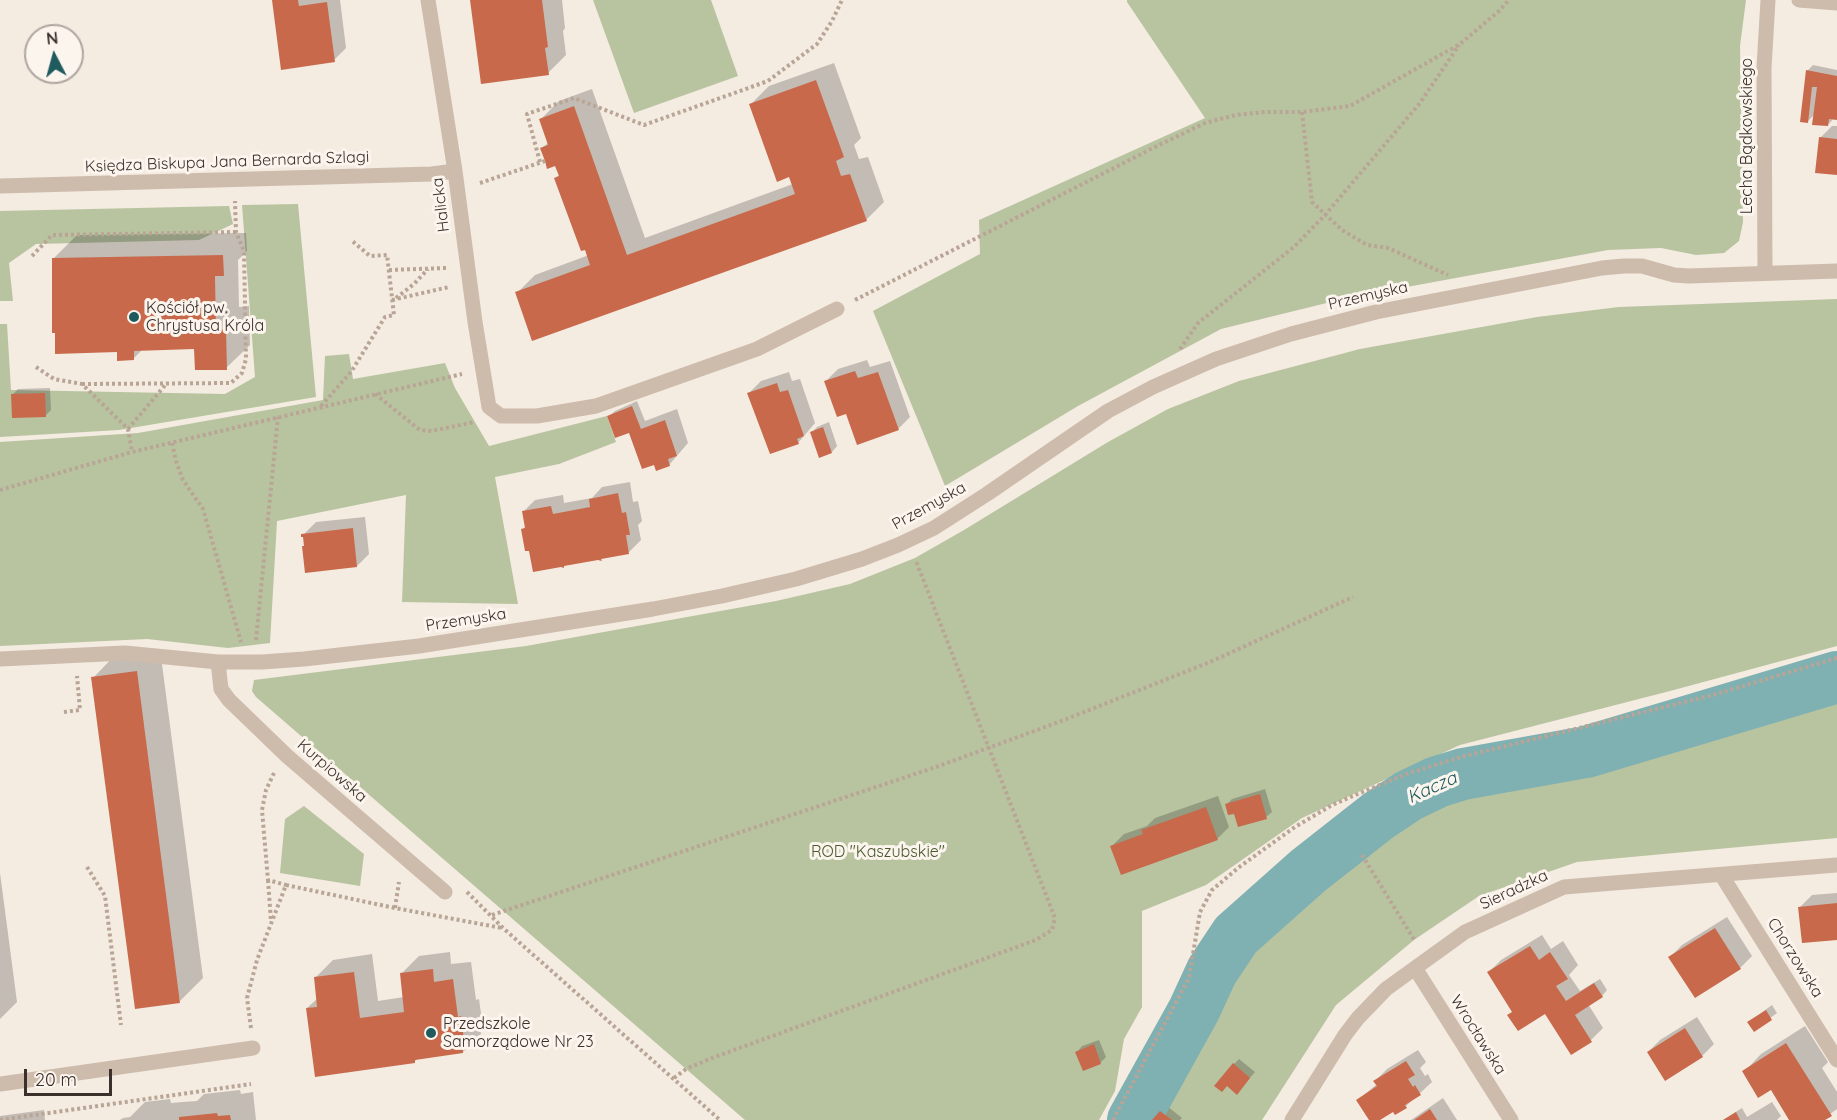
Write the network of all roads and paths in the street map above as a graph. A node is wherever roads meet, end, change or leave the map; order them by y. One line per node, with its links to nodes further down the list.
1 (428, 0): 10 (street, Halicka)
2 (842, 0): 9 (path)
3 (1509, 0): 7 (path)
4 (1768, 0): 21 (street, Lecha Bądkowskiego)
5 (1799, 0): 6 (street)
6 (1837, 3)
7 (1460, 44): 8 (path); 13 (path)
8 (1302, 112): 13 (path); 25 (path)
9 (540, 162)
10 (455, 171): 11 (street, Księdza Biskupa Jana Bernarda Szlagi); 28 (street, Halicka)
11 (234, 180): 12 (street, Księdza Biskupa Jana Bernarda Szlagi); 14 (path)
12 (0, 186)
13 (1324, 215): 23 (path); 26 (path)
14 (236, 232): 16 (path); 29 (path)
15 (351, 240): 19 (path)
16 (32, 256)
17 (428, 268): 18 (path); 19 (path); 24 (path)
18 (447, 268)
19 (389, 270): 24 (path)
20 (1837, 271): 21 (street, Przemyska)
21 (1765, 273): 23 (street, Przemyska)
22 (450, 287): 24 (path)
23 (1480, 292): 45 (street, Przemyska)
24 (394, 299): 32 (path)
25 (837, 309): 33 (street)
26 (1179, 350)
27 (36, 367): 30 (path)
28 (483, 370): 31 (path); 33 (street, Halicka)
29 (166, 383): 30 (path); 35 (path)
30 (82, 384): 35 (path)
31 (375, 394): 32 (path); 33 (path)
32 (321, 406): 34 (path)
33 (495, 411)
34 (278, 417): 36 (path); 41 (path)
35 (128, 429): 37 (path)
36 (172, 443): 37 (path); 45 (path)
37 (132, 452): 38 (path)
38 (0, 490)
39 (915, 558): 48 (path)
40 (1353, 597): 48 (path)
41 (256, 639)
42 (0, 658): 44 (street, Przemyska)
43 (1837, 658): 70 (path)
44 (218, 662): 45 (street, Przemyska); 49 (street, Kurpiowska)
45 (245, 662)
46 (78, 687): 47 (path)
47 (64, 712)
48 (987, 747): 57 (path); 65 (path)
49 (287, 756): 54 (path); 56 (street, Kurpiowska)
50 (1362, 855): 59 (path)
51 (1837, 865): 53 (street, Sieradzka)
52 (87, 867): 62 (path)
53 (1722, 876): 60 (street, Sieradzka); 64 (street, Chorzowska)
54 (268, 880): 55 (path); 58 (path)
55 (286, 885): 58 (path); 65 (path)
56 (445, 892)
57 (492, 915)
58 (271, 924): 61 (path)
59 (1414, 940)
60 (1415, 968): 71 (street, Sieradzka); 72 (street, Wrocławska)
61 (247, 998)
62 (121, 1025)
63 (254, 1048): 66 (street)
64 (1837, 1060)
65 (674, 1078): 69 (path)
66 (0, 1084)
67 (251, 1084): 68 (path)
68 (0, 1120)
69 (720, 1120)
70 (1113, 1120)
71 (1292, 1120)
72 (1511, 1120)

